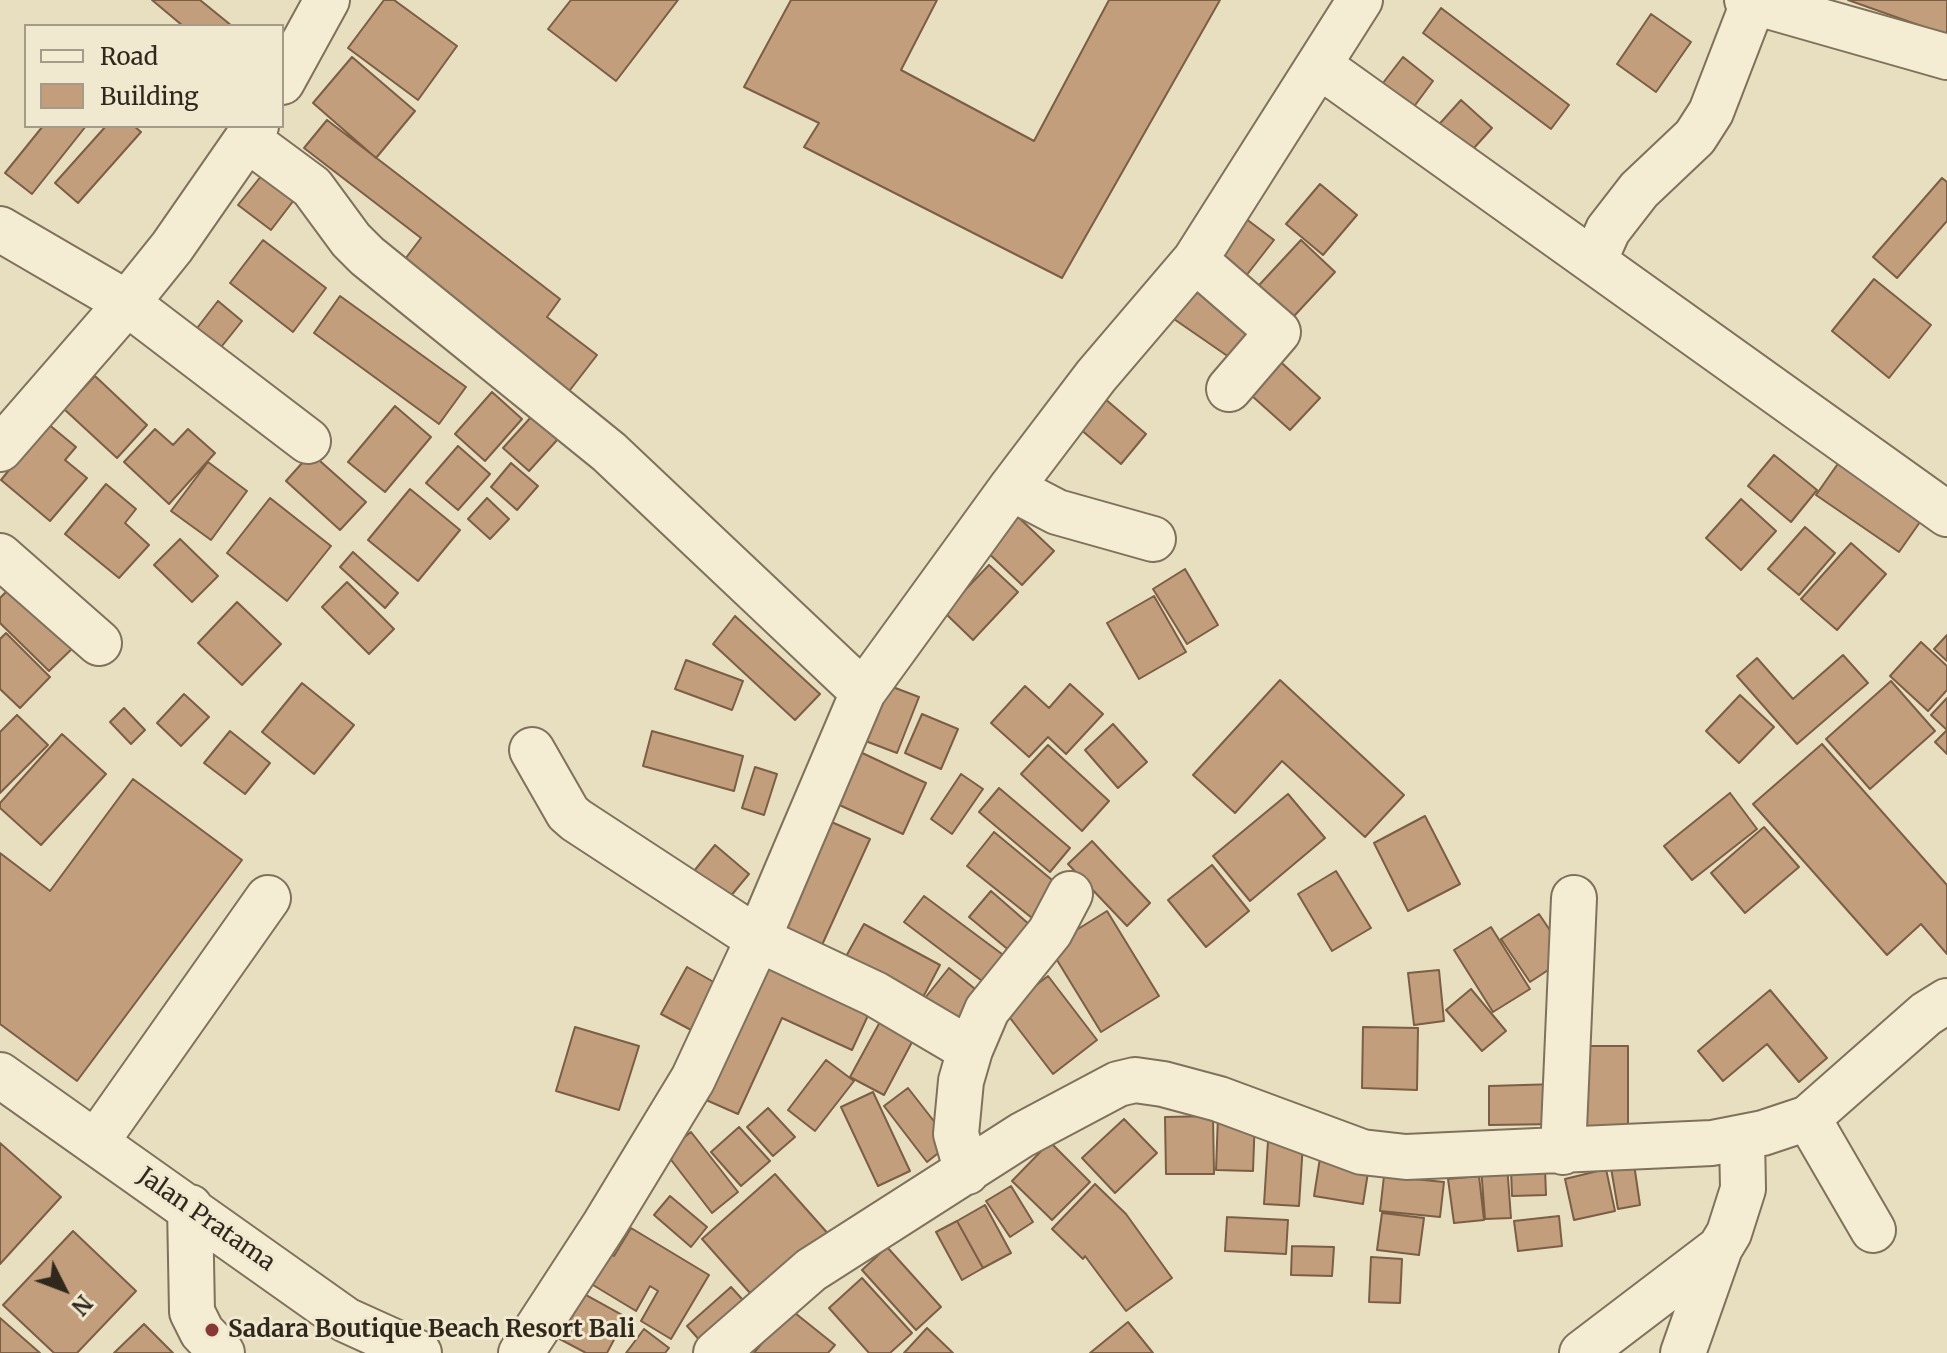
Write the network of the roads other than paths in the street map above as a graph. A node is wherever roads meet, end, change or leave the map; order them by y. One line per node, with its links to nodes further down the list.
1 (327, 0): 6 (street)
2 (1360, 0): 5 (street)
3 (1750, 2): 4 (street); 10 (street)
4 (1947, 57)
5 (1320, 66): 9 (street); 10 (street)
6 (284, 78)
7 (252, 133): 11 (street); 20 (street)
8 (0, 229): 11 (street)
9 (1195, 260): 12 (street); 15 (street)
10 (1594, 261): 16 (street)
11 (127, 303): 13 (street); 14 (street)
12 (1229, 389)
13 (308, 441)
14 (0, 449)
15 (1011, 488): 17 (street); 20 (street)
16 (1947, 514)
17 (1153, 539)
18 (0, 556): 19 (street)
19 (99, 643)
20 (863, 692): 25 (street)
21 (532, 750): 25 (street)
22 (1070, 894): 27 (street)
23 (268, 898): 31 (street)
24 (1574, 898): 32 (street)
25 (758, 939): 27 (street); 39 (street)
26 (1947, 1001): 29 (street)
27 (970, 1050): 33 (street)
28 (0, 1075): 31 (street, Jalan Pratama)
29 (1808, 1118): 30 (street); 35 (street)
30 (1742, 1138): 32 (street); 36 (street)
31 (96, 1142): 34 (street, Jalan Pratama)
32 (1563, 1152): 33 (street)
33 (967, 1172): 40 (street)
34 (190, 1207): 37 (street, Jalan Pratama); 38 (street)
35 (1873, 1230)
36 (1720, 1248): 41 (street); 42 (street)
37 (398, 1349)
38 (222, 1353)
39 (521, 1353)
40 (716, 1353)
41 (1582, 1353)
42 (1683, 1353)

